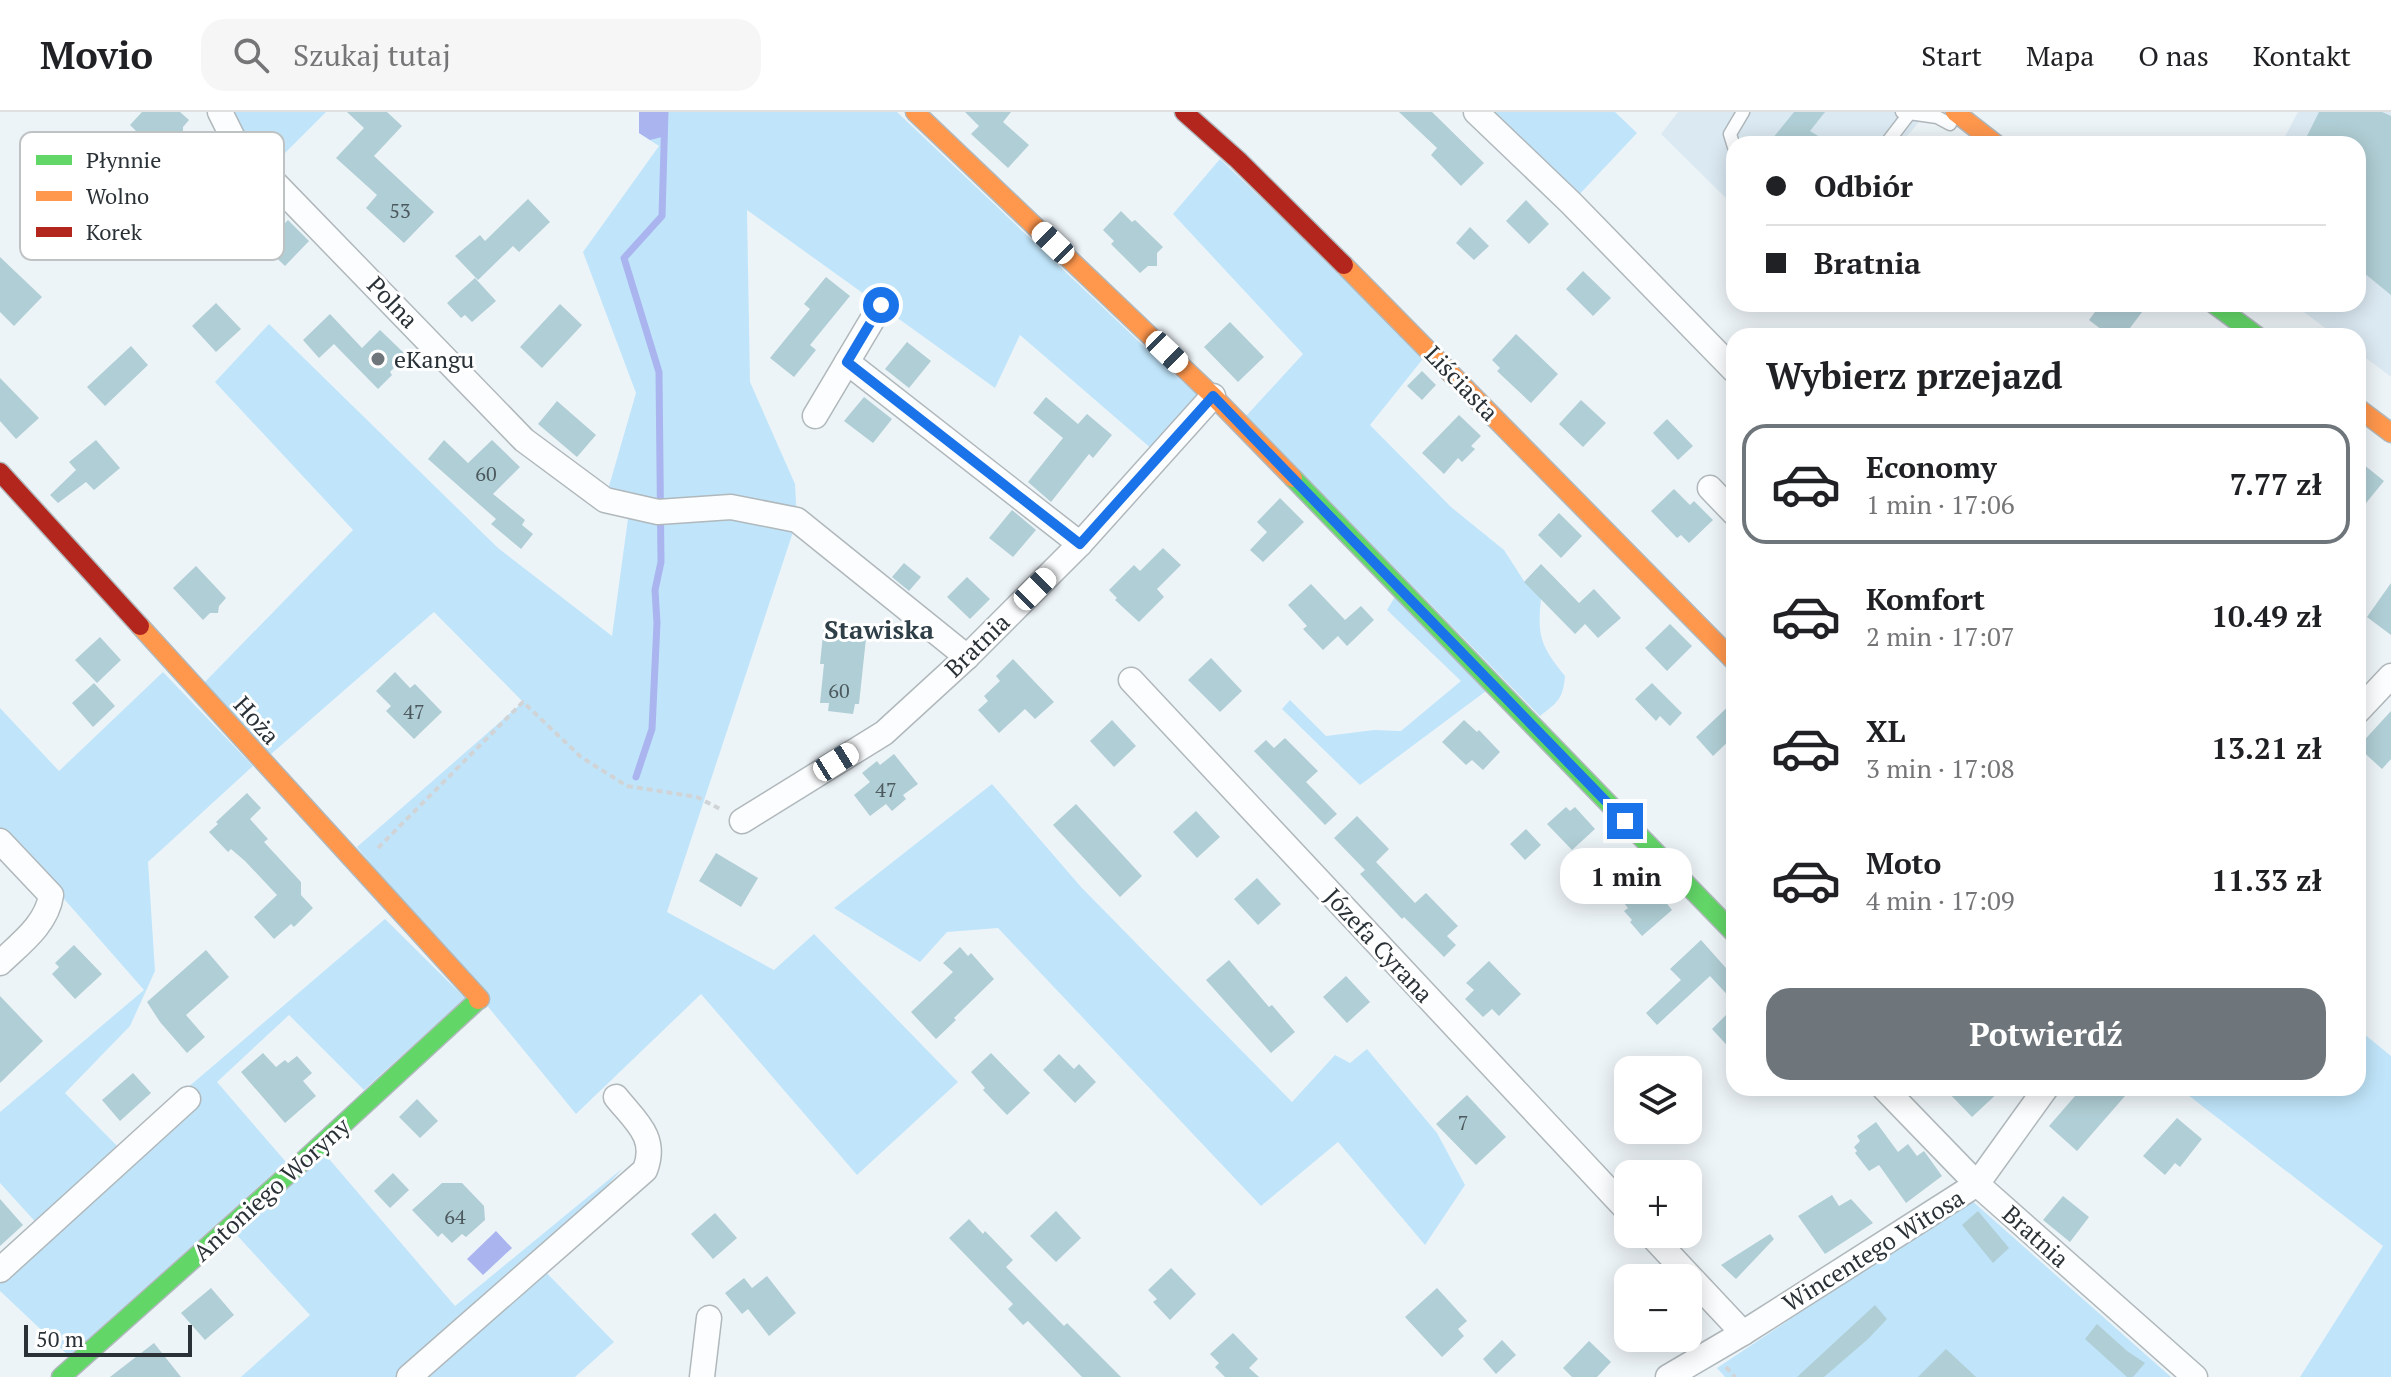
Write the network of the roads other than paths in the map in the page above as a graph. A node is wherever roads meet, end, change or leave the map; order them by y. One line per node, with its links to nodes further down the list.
1 (220, 112): 9 (street, Polna)
2 (915, 112): 21 (street)
3 (1184, 112): 29 (street, Liściasta)
4 (1476, 112): 20 (street)
5 (1743, 112): 10 (lane)
6 (1955, 112): 13 (street)
7 (1982, 112): 14 (street)
8 (1906, 113): 11 (lane); 12 (lane)
9 (230, 132)
10 (1731, 136)
11 (1891, 136)
12 (1988, 136)
13 (1993, 136)
14 (1998, 136)
15 (284, 192): 30 (street, Polna)
16 (881, 305): 19 (street)
17 (2225, 312): 18 (street)
18 (2246, 328)
19 (847, 362): 23 (street); 28 (street)
20 (1726, 362)
21 (1213, 396): 28 (street, Bratnia); 36 (street)
22 (2366, 414): 24 (street)
23 (815, 416)
24 (2391, 433)
25 (0, 472): 38 (street, Hoża)
26 (1710, 488): 27 (street)
27 (1726, 505)
28 (1080, 544): 30 (street, Bratnia)
29 (1726, 653)
30 (967, 657): 34 (street, Bratnia)
31 (2391, 676): 33 (street)
32 (1131, 680): 44 (street, Józefa Cyrana)
33 (2366, 703)
34 (742, 821)
35 (0, 841): 37 (street)
36 (1726, 925)
37 (0, 963)
38 (480, 999): 49 (street, Antoniego Woryny)
39 (1892, 1096): 43 (street, Bratnia)
40 (2040, 1096): 43 (street, Wincentego Witosa)
41 (616, 1097): 50 (street)
42 (188, 1099): 46 (street)
43 (1977, 1184): 48 (street, Wincentego Witosa); 53 (street, Bratnia)
44 (1614, 1196)
45 (1663, 1248): 48 (street)
46 (0, 1270)
47 (709, 1318): 51 (street)
48 (1743, 1333): 52 (street, Wincentego Witosa)
49 (61, 1377)
50 (409, 1377)
51 (702, 1377)
52 (1668, 1377)
53 (2195, 1377)

